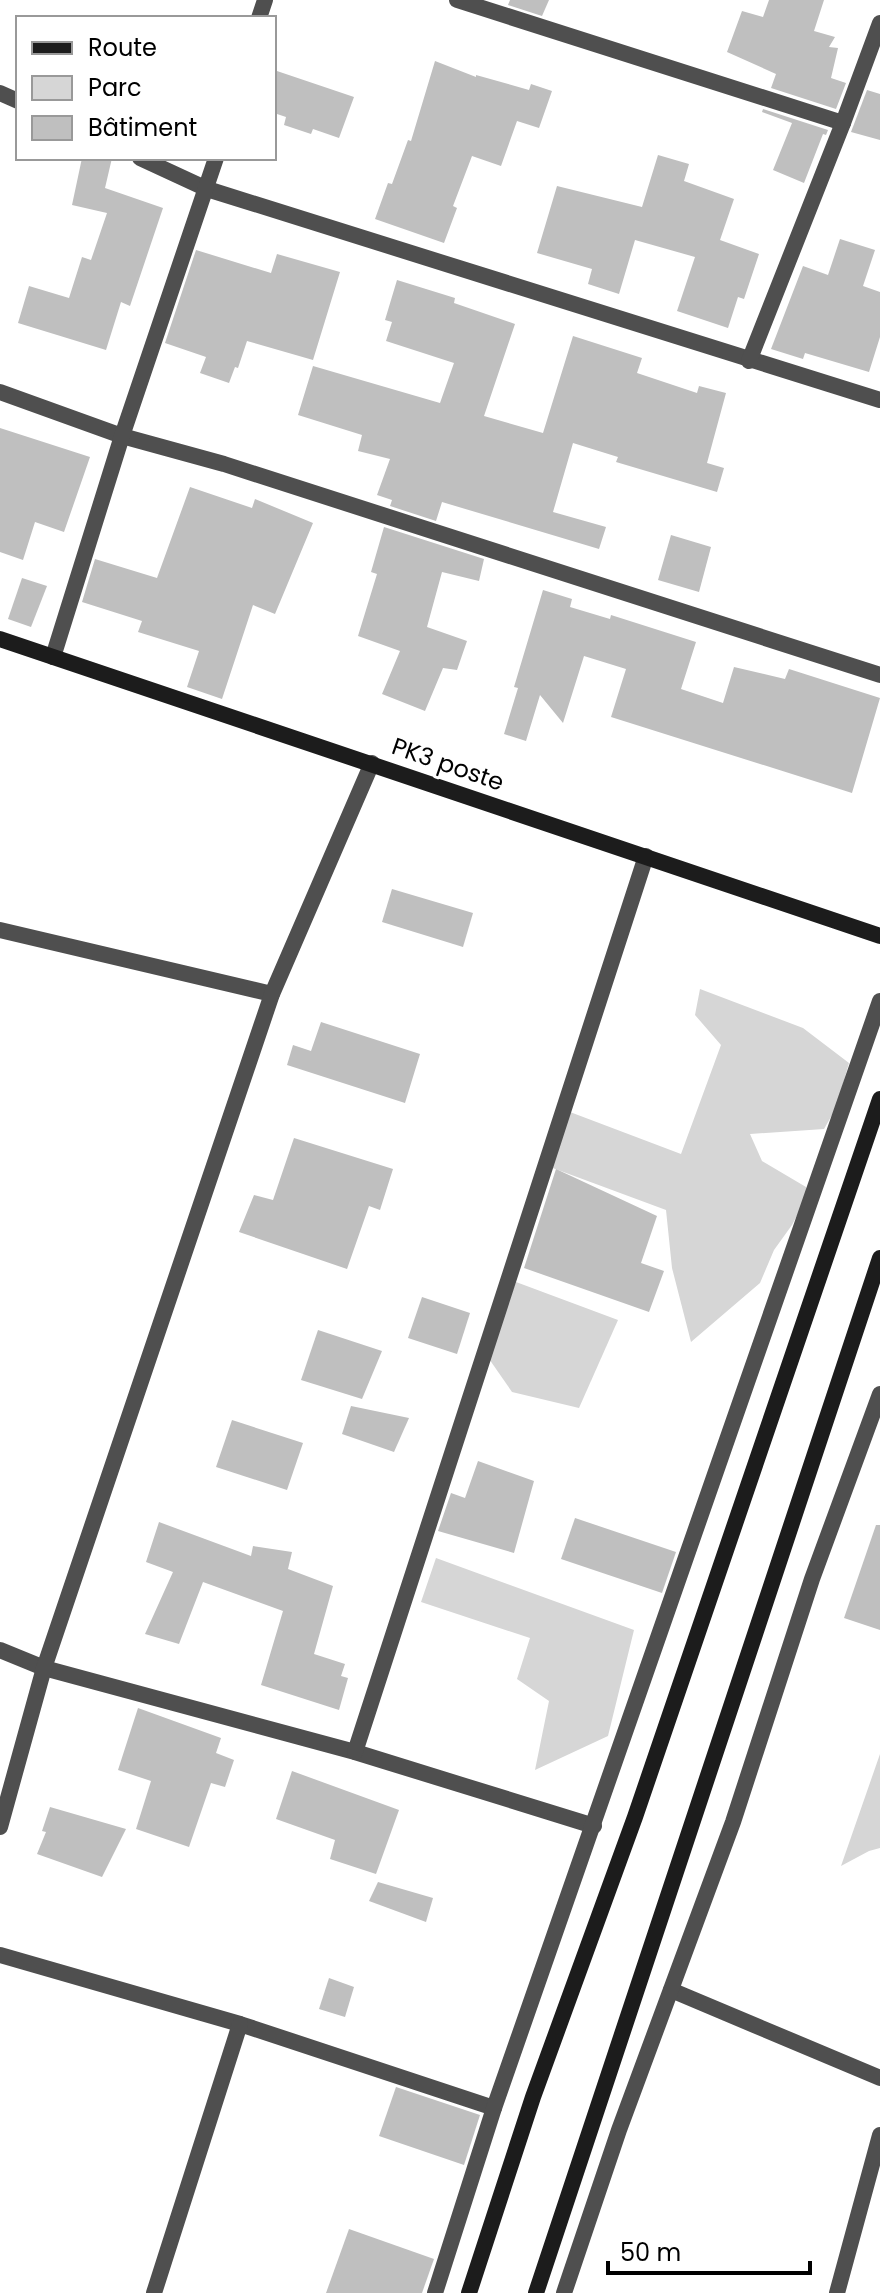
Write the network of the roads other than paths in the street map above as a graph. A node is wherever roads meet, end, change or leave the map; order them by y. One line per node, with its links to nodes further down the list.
1 (457, 0): 3 (street)
2 (880, 23): 3 (street)
3 (843, 123): 7 (street)
4 (144, 160): 6 (street)
5 (215, 160): 6 (street)
6 (207, 189): 7 (street); 10 (street)
7 (749, 361): 9 (street)
8 (0, 392): 10 (street)
9 (880, 400)
10 (122, 436): 12 (street); 13 (street)
11 (0, 639): 12 (street, PK3 poste)
12 (53, 657): 14 (street, PK3 poste)
13 (880, 675)
14 (372, 763): 15 (street, PK3 poste); 18 (street)
15 (646, 856): 17 (street, PK3 poste); 25 (street)
16 (0, 930): 18 (street)
17 (880, 936)
18 (272, 994): 24 (street)
19 (880, 1001): 26 (street)
20 (880, 1099): 36 (street)
21 (880, 1258): 37 (street)
22 (880, 1394): 29 (street)
23 (0, 1650): 24 (street)
24 (44, 1668): 25 (street); 27 (street)
25 (355, 1752): 26 (street)
26 (594, 1826): 32 (street)
27 (0, 1827)
28 (0, 1955): 30 (street)
29 (671, 1990): 31 (street); 38 (street)
30 (240, 2024): 32 (street); 34 (street)
31 (880, 2078)
32 (494, 2108): 35 (street)
33 (880, 2135): 39 (street)
34 (154, 2293)
35 (435, 2293)
36 (469, 2293)
37 (536, 2293)
38 (564, 2293)
39 (837, 2293)

